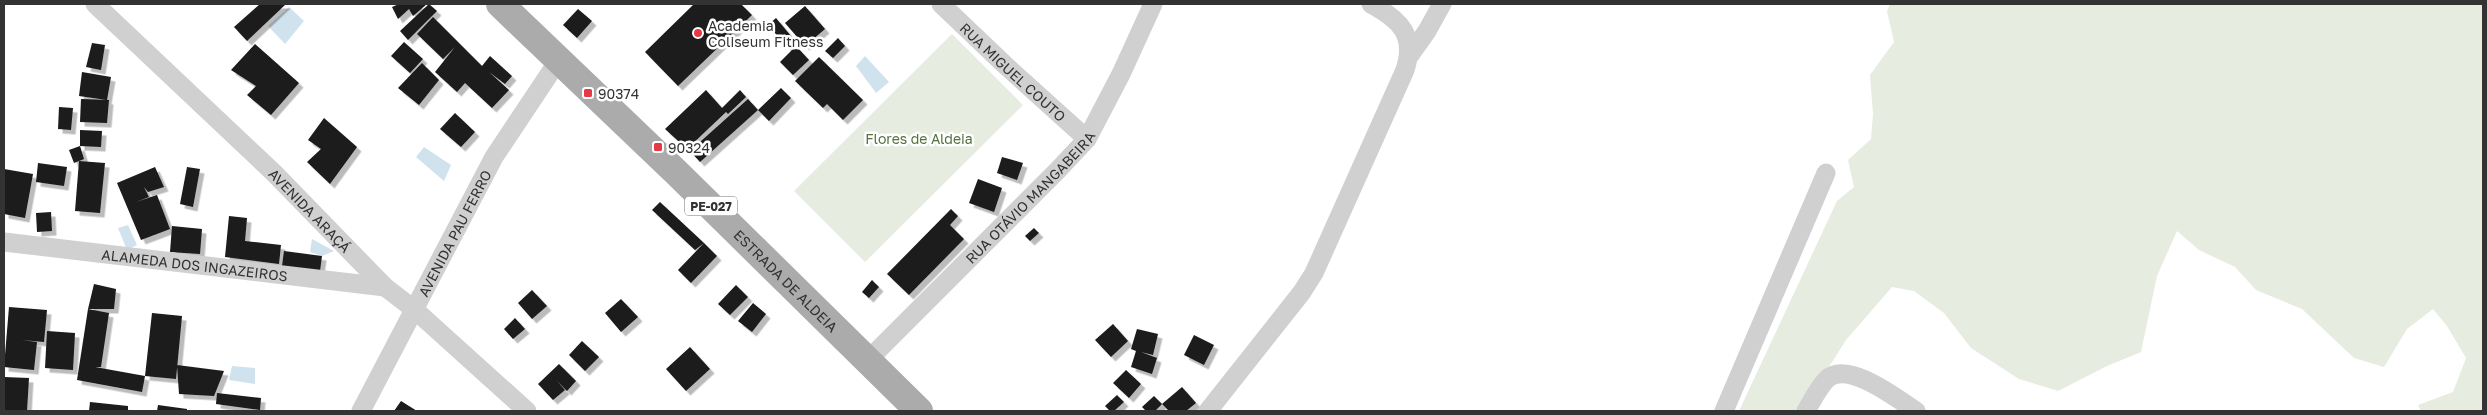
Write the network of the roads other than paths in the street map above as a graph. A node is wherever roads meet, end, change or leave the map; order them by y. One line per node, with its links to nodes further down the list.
1 (95, 4): 12 (street, AVENIDA ARAÇÁ)
2 (500, 4): 8 (main road, ESTRADA DE ALDEIA / PE-027)
3 (941, 4): 9 (street, RUA MIGUEL COUTO)
4 (1153, 4): 9 (street, RUA OTÁVIO MANGABEIRA)
5 (1370, 4): 7 (street)
6 (1442, 4): 7 (street)
7 (1410, 55): 18 (street)
8 (558, 61): 13 (street, AVENIDA PAU FERRO); 14 (main road, ESTRADA DE ALDEIA / PE-027)
9 (1087, 138): 14 (street, RUA OTÁVIO MANGABEIRA)
10 (1826, 173): 19 (street)
11 (4, 242): 12 (street, ALAMEDA DOS INGAZEIROS)
12 (386, 287): 13 (street, AVENIDA ARAÇÁ)
13 (415, 310): 15 (street, AVENIDA PAU FERRO); 16 (street, AVENIDA ARAÇÁ)
14 (867, 362): 17 (main road, ESTRADA DE ALDEIA / PE-027)
15 (361, 411)
16 (527, 411)
17 (919, 411)
18 (1208, 411)
19 (1724, 411)
20 (1806, 411): 21 (street)
21 (1916, 411)

